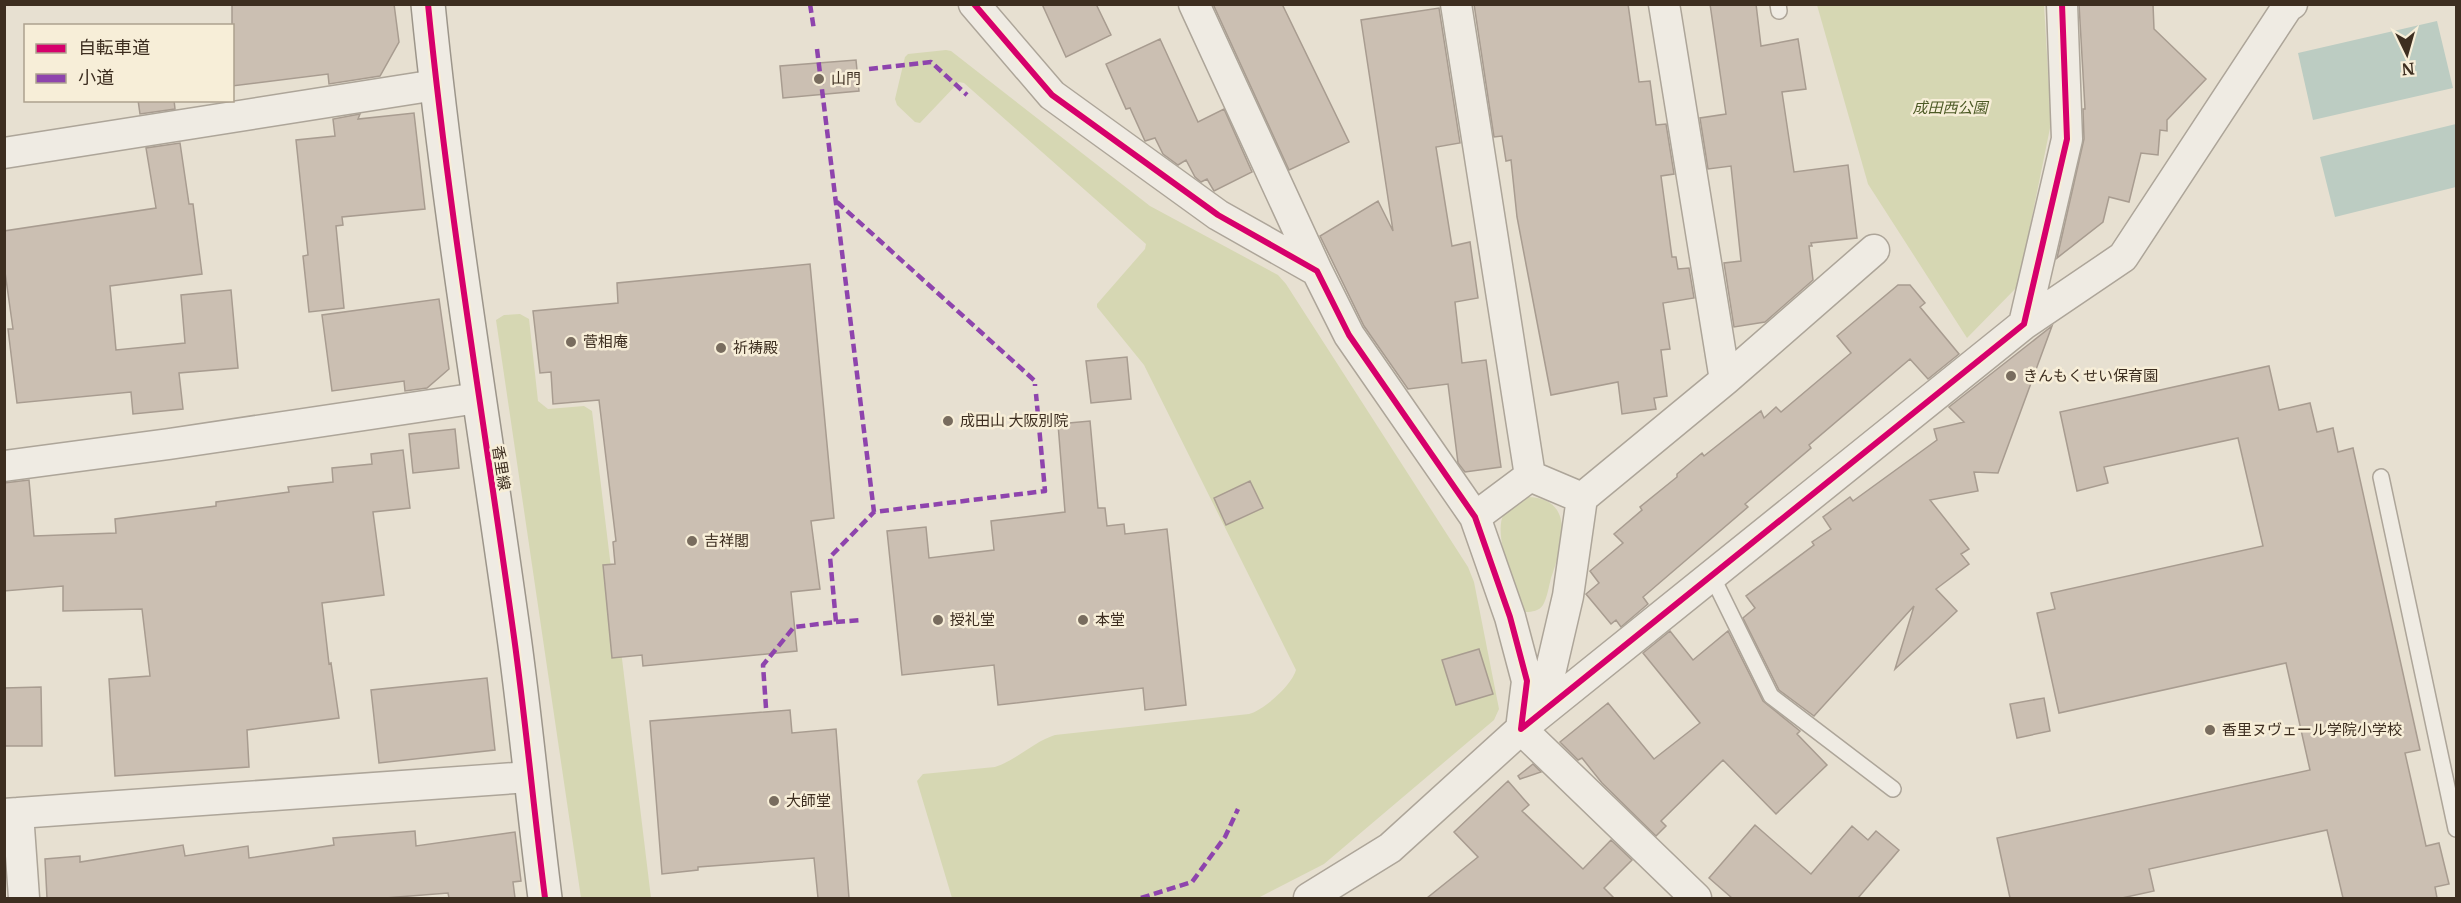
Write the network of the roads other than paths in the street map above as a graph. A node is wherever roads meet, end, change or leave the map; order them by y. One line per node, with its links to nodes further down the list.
1 (428, 4): 8 (street, 香里線)
2 (974, 4): 11 (street)
3 (1194, 4): 11 (street)
4 (1456, 4): 16 (street)
5 (1664, 4): 13 (street)
6 (2062, 4): 12 (street)
7 (2292, 4): 12 (street)
8 (436, 85): 9 (street); 14 (street, 香里線)
9 (4, 153)
10 (1874, 250): 13 (street)
11 (1317, 271): 19 (street)
12 (2024, 324): 20 (street)
13 (1725, 380): 18 (street)
14 (478, 399): 15 (street); 22 (street, 香里線)
15 (4, 466)
16 (1530, 476): 18 (street); 19 (street)
17 (2381, 477): 25 (lane)
18 (1582, 498): 21 (street)
19 (1475, 517): 21 (street)
20 (1711, 574): 21 (street); 23 (lane)
21 (1531, 721): 28 (street); 29 (street)
22 (530, 777): 24 (street); 27 (street, 香里線)
23 (1893, 789)
24 (11, 814): 26 (street)
25 (2457, 829)
26 (24, 898)
27 (545, 898)
28 (1309, 898)
29 (1696, 898)

